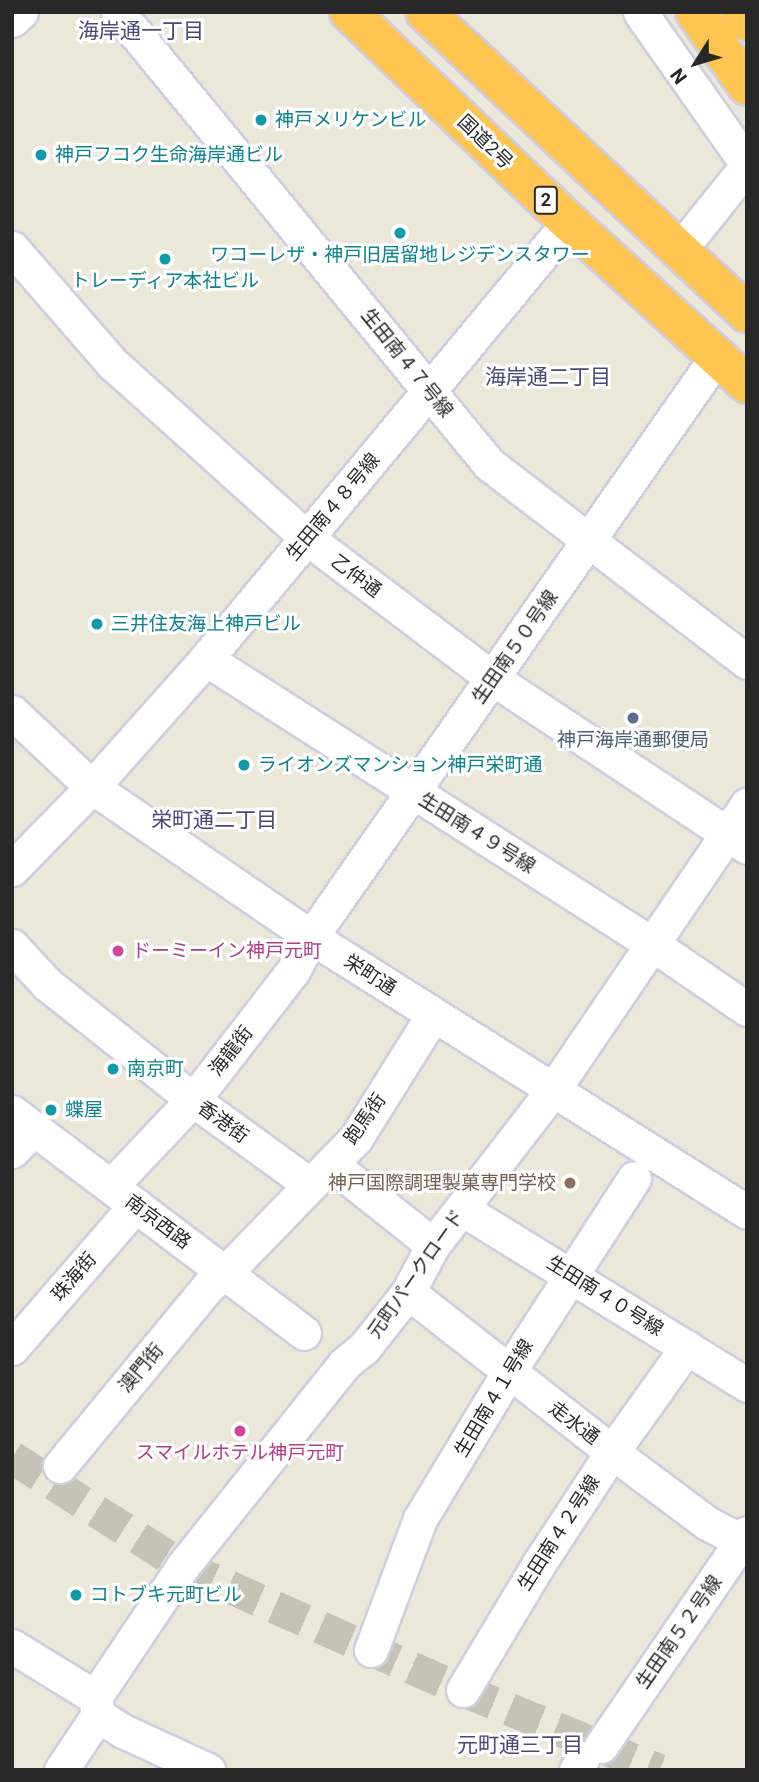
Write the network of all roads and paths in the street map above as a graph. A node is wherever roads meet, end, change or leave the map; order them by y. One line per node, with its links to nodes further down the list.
1 (21, 12): 8 (street)
2 (118, 12): 18 (street, 生田南４７号線)
3 (349, 12): 12 (highway, 国道2号 / 2)
4 (425, 12): 14 (highway)
5 (640, 12): 11 (street)
6 (695, 12): 10 (highway)
7 (741, 12): 9 (highway)
8 (12, 20)
9 (747, 21)
10 (747, 86)
11 (746, 160): 14 (street)
12 (569, 222): 16 (highway, 国道2号 / 2); 18 (street, 生田南４８号線)
13 (12, 248): 19 (street, 乙仲通)
14 (678, 252): 15 (highway)
15 (747, 313)
16 (717, 356): 17 (highway, 国道2号 / 2); 20 (street, 生田南５０号線)
17 (747, 384)
18 (431, 391): 19 (street, 生田南４８号線); 20 (street, 生田南４７号線)
19 (307, 538): 21 (street, 生田南４８号線); 23 (street, 乙仲通)
20 (589, 540): 22 (street, 生田南４７号線); 23 (street, 生田南５０号線)
21 (206, 659): 25 (street, 生田南４８号線); 26 (street, 生田南４９号線)
22 (747, 662)
23 (492, 678): 26 (street, 生田南５０号線); 28 (street, 乙仲通)
24 (12, 712): 25 (street, 栄町通)
25 (92, 787): 29 (street, 生田南４８号線); 30 (street, 栄町通)
26 (413, 792): 30 (street, 生田南５０号線); 31 (street, 生田南４９号線)
27 (747, 805): 28 (street, 元町パークロード)
28 (737, 841): 31 (street, 元町パークロード)
29 (12, 869)
30 (311, 937): 34 (street, 栄町通); 36 (street, 海龍街)
31 (652, 944): 33 (street, 生田南４９号線); 35 (street, 元町パークロード)
32 (12, 946): 36 (street, 香港街)
33 (747, 1009)
34 (433, 1015): 35 (street, 栄町通); 38 (street, 跑馬街)
35 (553, 1090): 41 (street, 元町パークロード); 42 (street, 栄町通)
36 (192, 1099): 38 (street, 香港街); 40 (street, 海龍街)
37 (19, 1130): 40 (street, 南京西路)
38 (320, 1174): 43 (street, 香港街); 44 (street, 跑馬街)
39 (634, 1178): 45 (street, 生田南４１号線)
40 (123, 1196): 44 (street, 南京西路); 48 (street, 珠海街)
41 (462, 1209): 43 (street, 元町パークロード); 45 (street, 生田南４０号線)
42 (747, 1212)
43 (433, 1245): 46 (street, 元町パークロード)
44 (225, 1273): 49 (street, 南京西路); 53 (street, 澳門街)
45 (570, 1275): 47 (street, 生田南４０号線); 50 (street, 生田南４１号線)
46 (408, 1293): 49 (street, 元町パークロード); 50 (street, 走水通)
47 (687, 1347): 51 (street, 生田南４０号線); 52 (street, 生田南４２号線)
48 (12, 1348)
49 (344, 1364): 58 (street, 元町パークロード)
50 (508, 1373): 52 (street, 走水通); 55 (street, 生田南４１号線)
51 (747, 1385)
52 (612, 1452): 54 (street, 走水通); 57 (street, 生田南４２号線)
53 (60, 1466)
54 (745, 1540): 59 (street, 生田南５２号線)
55 (375, 1641)
56 (12, 1646): 58 (street)
57 (463, 1690)
58 (97, 1706): 60 (street, 元町パークロード); 61 (street)
59 (592, 1751)
60 (61, 1770)
61 (208, 1770)

